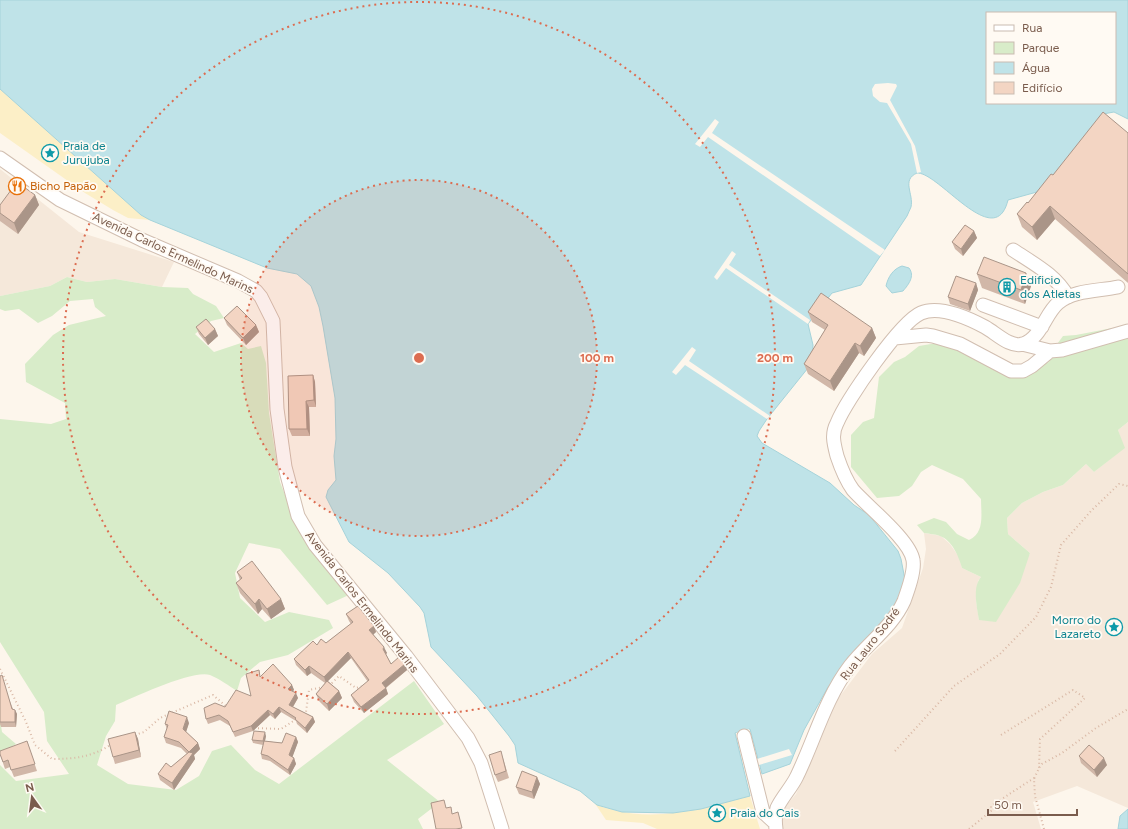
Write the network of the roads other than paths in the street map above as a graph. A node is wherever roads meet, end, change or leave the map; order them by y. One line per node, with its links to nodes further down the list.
1 (2, 164): 13 (street, Avenida Carlos Ermelindo Marins)
2 (1014, 250): 4 (street)
3 (1118, 288): 4 (street)
4 (1068, 297): 6 (street)
5 (983, 305): 6 (street)
6 (1042, 326): 9 (street)
7 (1128, 331): 10 (street)
8 (895, 338): 9 (street); 10 (street); 12 (street, Rua Lauro Sodré)
9 (1022, 344): 10 (street)
10 (1050, 351)
11 (744, 736): 12 (street)
12 (775, 826)
13 (502, 829)

